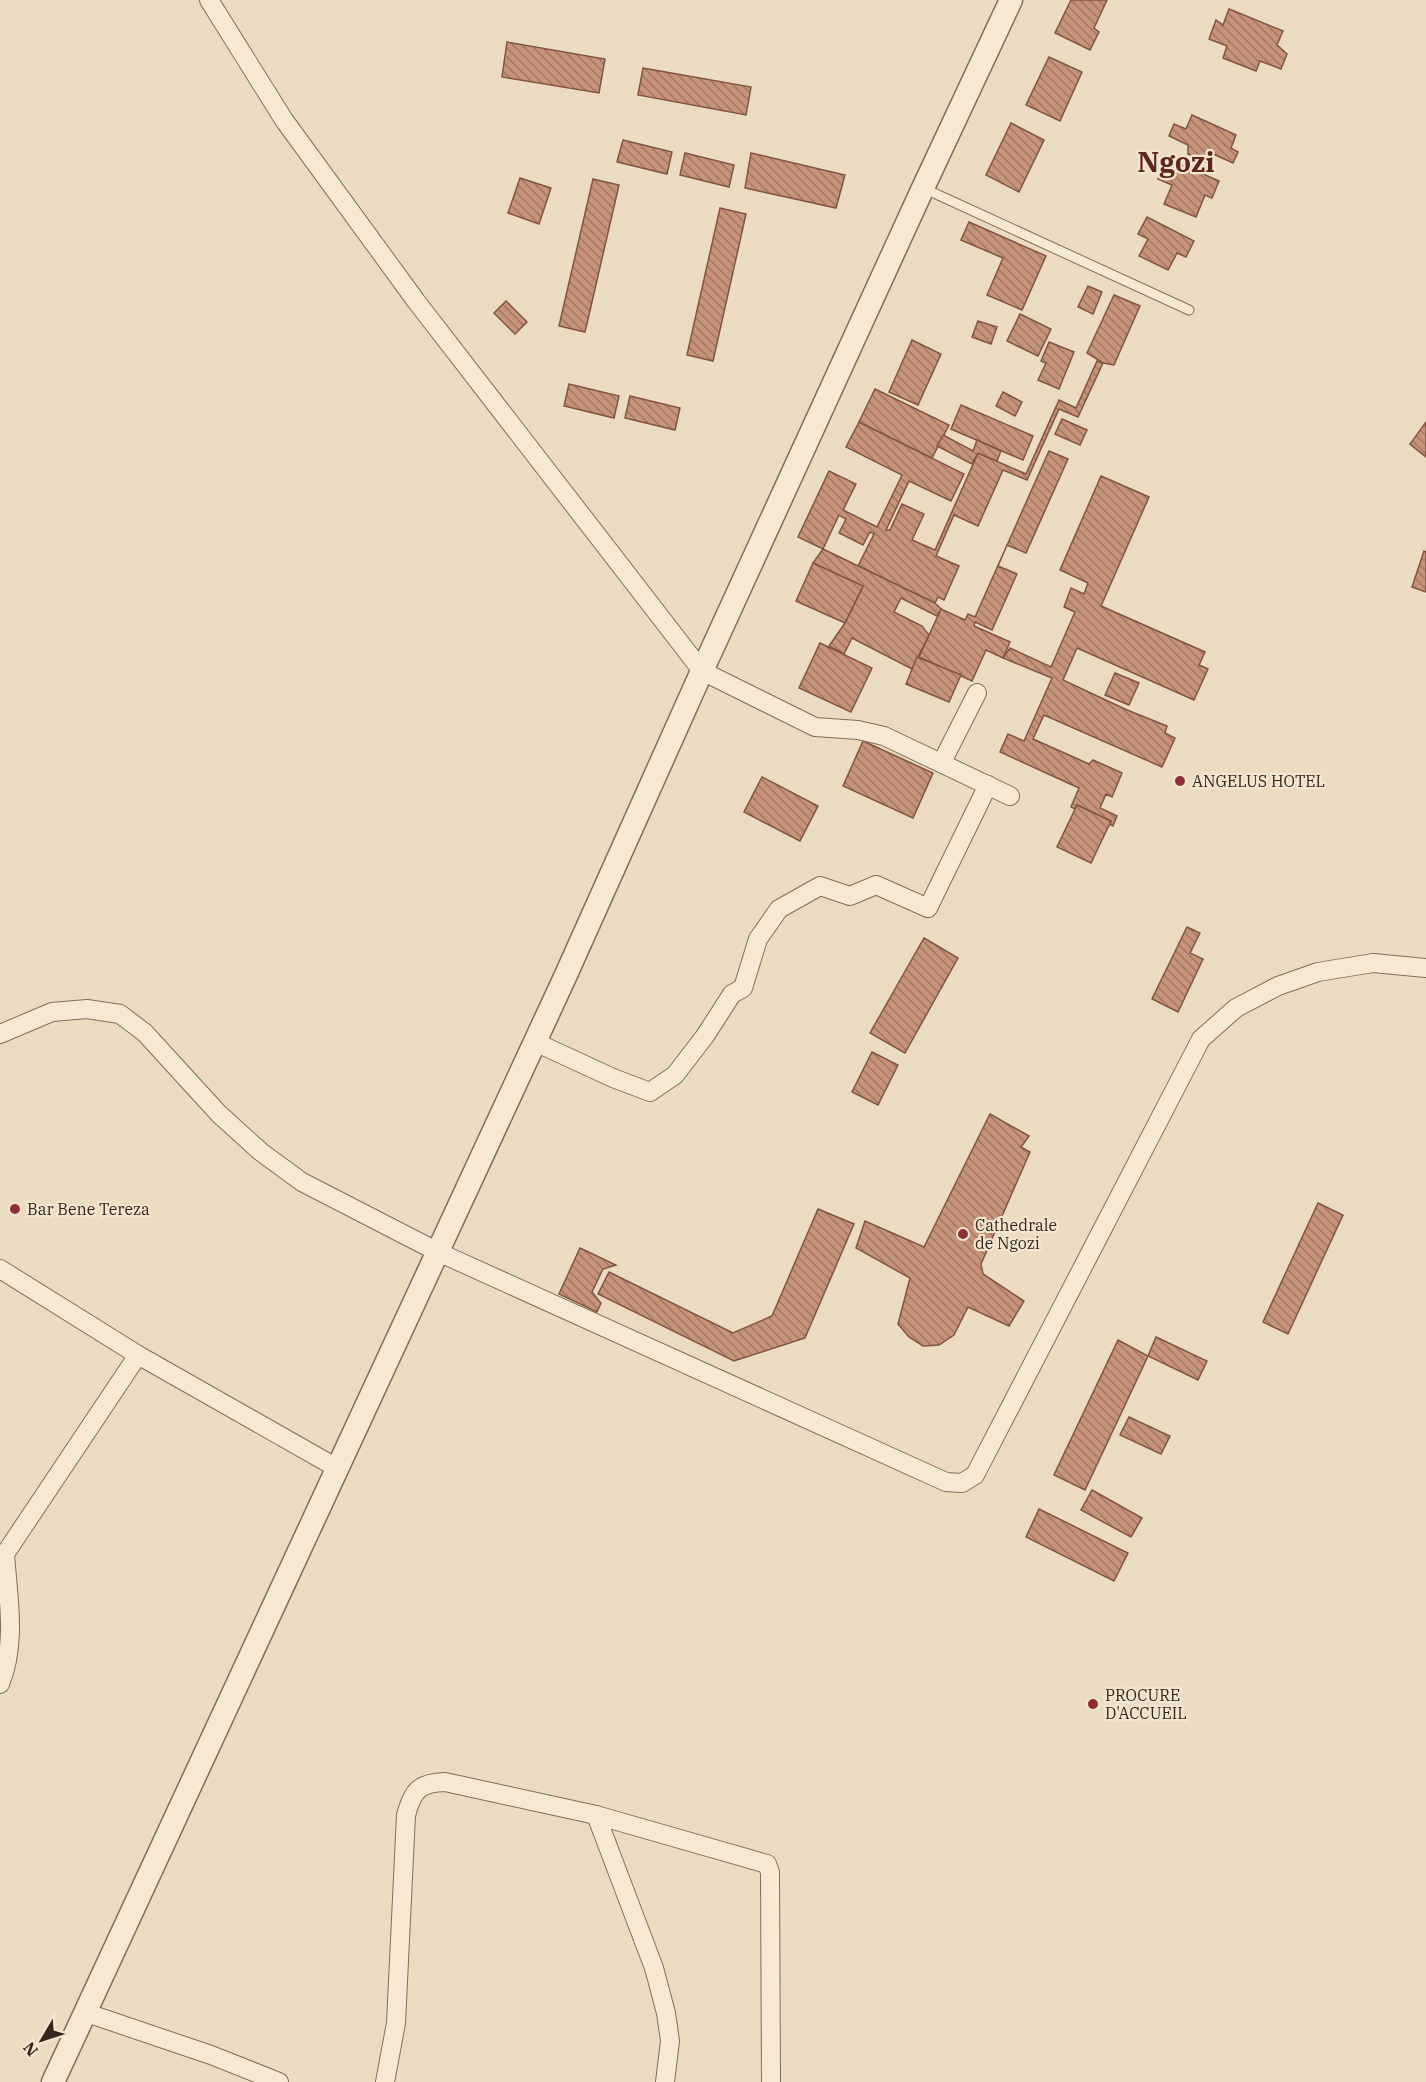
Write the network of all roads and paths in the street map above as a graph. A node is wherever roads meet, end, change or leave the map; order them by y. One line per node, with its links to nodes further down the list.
1 (209, 0): 5 (street)
2 (1011, 0): 3 (street)
3 (923, 188): 4 (lane); 5 (street)
4 (1189, 310)
5 (702, 671): 7 (street); 12 (street)
6 (977, 693): 7 (street)
7 (942, 762): 8 (street)
8 (988, 785): 9 (street); 12 (street)
9 (1010, 796)
10 (1426, 968): 13 (street)
11 (0, 1034): 13 (street)
12 (535, 1042): 13 (street)
13 (438, 1252): 16 (street)
14 (0, 1269): 15 (street)
15 (138, 1355): 16 (street); 17 (street)
16 (337, 1468): 20 (street)
17 (3, 1555): 18 (street)
18 (0, 1684)
19 (596, 1815): 23 (street); 24 (street); 25 (street)
20 (84, 2012): 21 (street); 22 (street)
21 (53, 2082)
22 (279, 2082)
23 (385, 2082)
24 (665, 2082)
25 (771, 2082)

